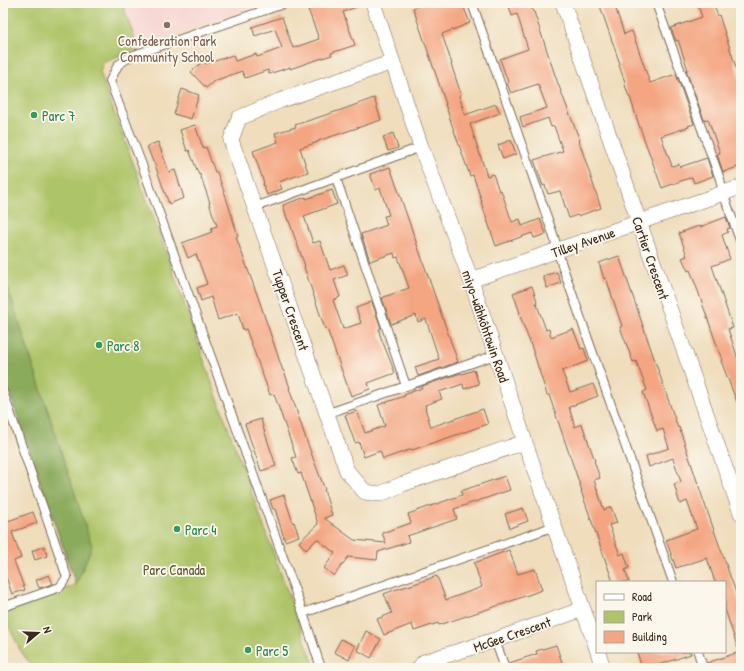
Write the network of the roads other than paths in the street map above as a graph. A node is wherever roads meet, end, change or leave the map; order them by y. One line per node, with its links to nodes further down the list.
1 (286, 3): 26 (lane)
2 (373, 3): 6 (street, miyo-wâhkôhtowin Road)
3 (472, 3): 14 (lane)
4 (563, 3): 12 (street, Cartier Crescent)
5 (656, 3): 10 (lane)
6 (393, 62): 7 (street, miyo-wâhkôhtowin Road); 11 (street, Tupper Crescent)
7 (422, 147): 8 (lane); 15 (street, miyo-wâhkôhtowin Road)
8 (336, 178): 11 (lane); 17 (lane)
9 (741, 187): 10 (street, Tilley Avenue)
10 (724, 193): 12 (street, Tilley Avenue); 13 (lane)
11 (255, 207): 19 (street, Tupper Crescent)
12 (639, 222): 14 (street, Tilley Avenue); 21 (street, Cartier Crescent)
13 (741, 243)
14 (558, 250): 15 (street, Tilley Avenue); 23 (lane)
15 (471, 280): 16 (street, miyo-wâhkôhtowin Road)
16 (495, 355): 17 (lane); 20 (street, miyo-wâhkôhtowin Road)
17 (406, 386): 19 (lane)
18 (3, 392): 24 (lane)
19 (326, 414): 20 (street, Tupper Crescent)
20 (525, 442): 22 (street, miyo-wâhkôhtowin Road)
21 (741, 513)
22 (554, 526): 25 (street, miyo-wâhkôhtowin Road); 26 (lane)
23 (673, 581)
24 (3, 607)
25 (583, 609): 27 (street, McGee Crescent); 28 (street, miyo-wâhkôhtowin Road)
26 (302, 613): 31 (lane)
27 (495, 640): 32 (street, McGee Crescent); 33 (lane)
28 (596, 646)
29 (598, 653): 34 (street)
30 (698, 653): 35 (lane)
31 (321, 668)
32 (419, 668)
33 (505, 668)
34 (604, 668)
35 (703, 668)

